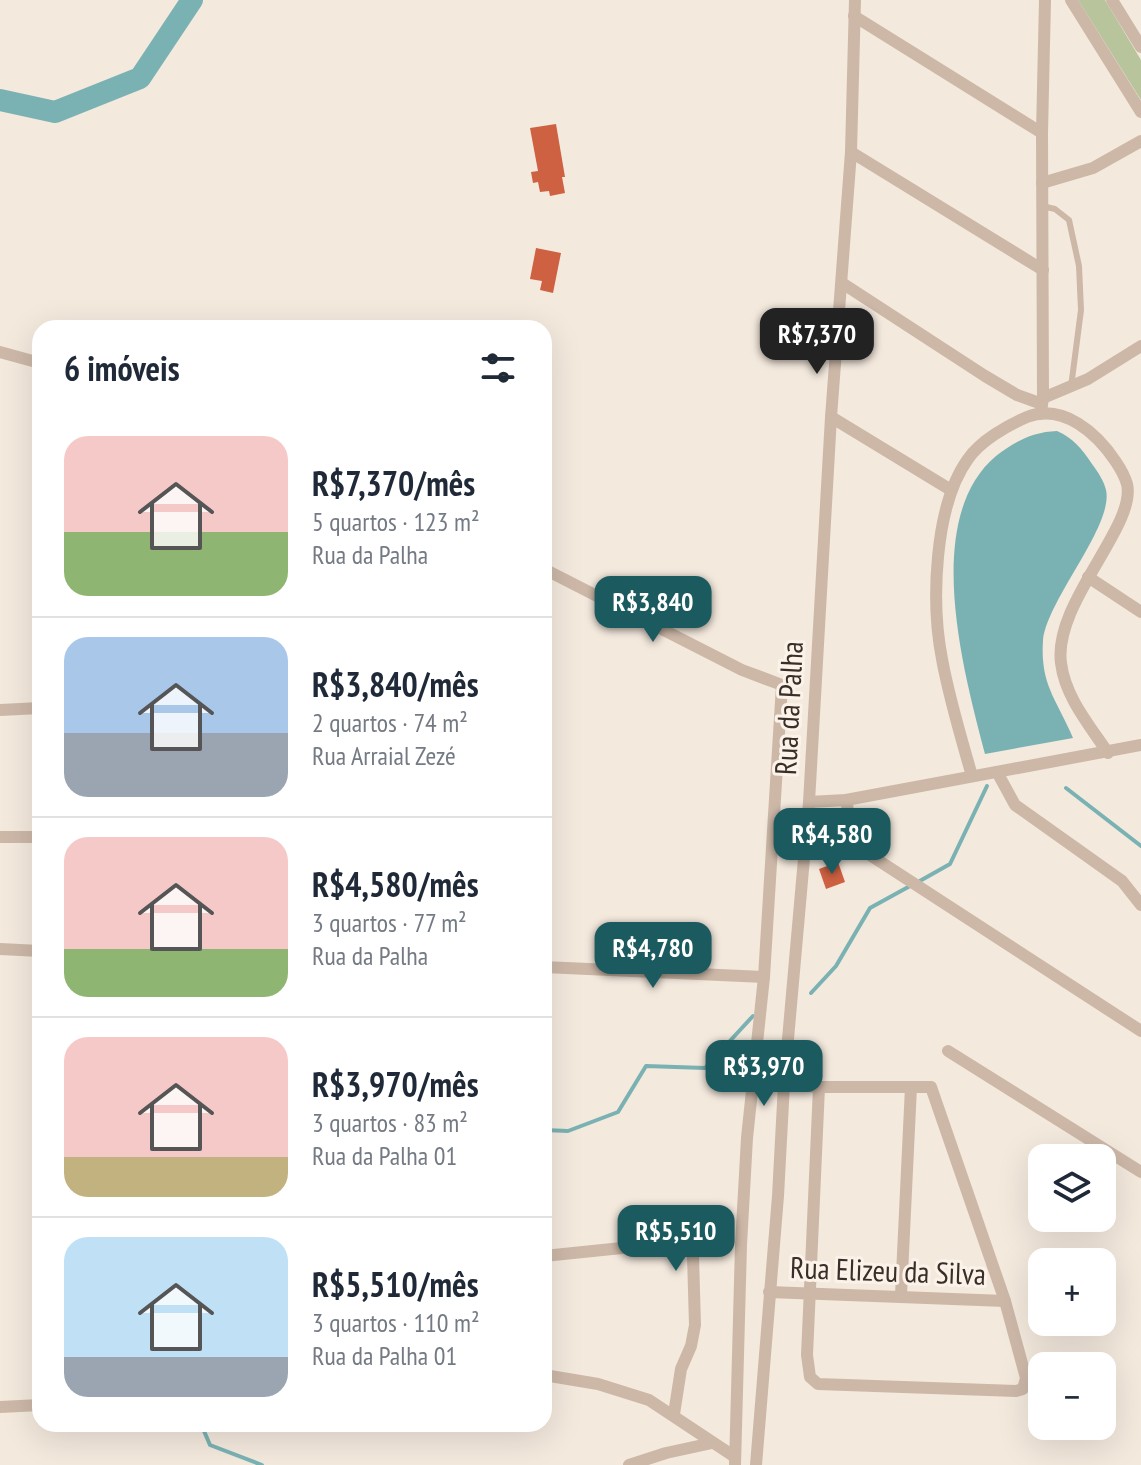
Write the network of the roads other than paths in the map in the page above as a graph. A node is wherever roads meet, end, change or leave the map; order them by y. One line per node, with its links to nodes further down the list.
1 (855, 0): 5 (street, Rua da Palha)
2 (1045, 0): 9 (street)
3 (1071, 0): 8 (street)
4 (1112, 0): 6 (street)
5 (854, 16): 9 (street); 11 (street, Rua da Palha)
6 (1134, 25): 7 (street)
7 (1141, 47)
8 (1141, 112)
9 (1042, 133): 12 (street)
10 (1141, 141): 12 (street)
11 (851, 152): 14 (street); 15 (street, Rua da Palha)
12 (1042, 183): 13 (street)
13 (1042, 206): 14 (street); 19 (lane)
14 (1043, 270): 20 (street)
15 (842, 283): 20 (street); 21 (street, Rua da Palha)
16 (1141, 346): 19 (street)
17 (0, 352): 18 (street)
18 (32, 361)
19 (1071, 387): 20 (street)
20 (1042, 404): 23 (street); 24 (street)
21 (831, 417): 24 (street); 35 (street, Rua da Palha)
22 (1141, 482): 23 (street)
23 (1127, 485): 26 (street)
24 (951, 490): 33 (street)
25 (552, 573): 42 (street)
26 (1088, 577): 27 (street); 31 (street)
27 (1141, 612)
28 (32, 708): 29 (street)
29 (0, 710)
30 (1138, 749): 31 (street)
31 (1108, 753): 32 (street)
32 (997, 772): 33 (street); 38 (street)
33 (972, 776): 34 (street)
34 (846, 800): 35 (street); 43 (street)
35 (809, 802): 45 (street, Rua da Palha)
36 (0, 837): 37 (street)
37 (32, 837)
38 (1141, 905)
39 (0, 949): 40 (street)
40 (32, 951)
41 (552, 967): 42 (street)
42 (764, 977): 59 (street)
43 (1141, 1031)
44 (948, 1051): 48 (street)
45 (784, 1084): 46 (street); 51 (street, Rua da Palha)
46 (819, 1087): 47 (street); 50 (street)
47 (911, 1087): 52 (street); 53 (street)
48 (1141, 1172)
49 (552, 1255): 57 (street)
50 (810, 1291): 51 (street, Rua Elizeu da Silva); 52 (street, Rua Elizeu da Silva); 53 (street)
51 (769, 1292): 61 (street, Rua da Palha)
52 (901, 1295): 53 (street, Rua Elizeu da Silva)
53 (1005, 1301)
54 (552, 1376): 57 (street)
55 (32, 1405): 56 (street)
56 (0, 1407)
57 (674, 1414): 58 (street)
58 (712, 1443): 59 (street); 60 (street)
59 (735, 1461)
60 (629, 1465)
61 (756, 1465)

